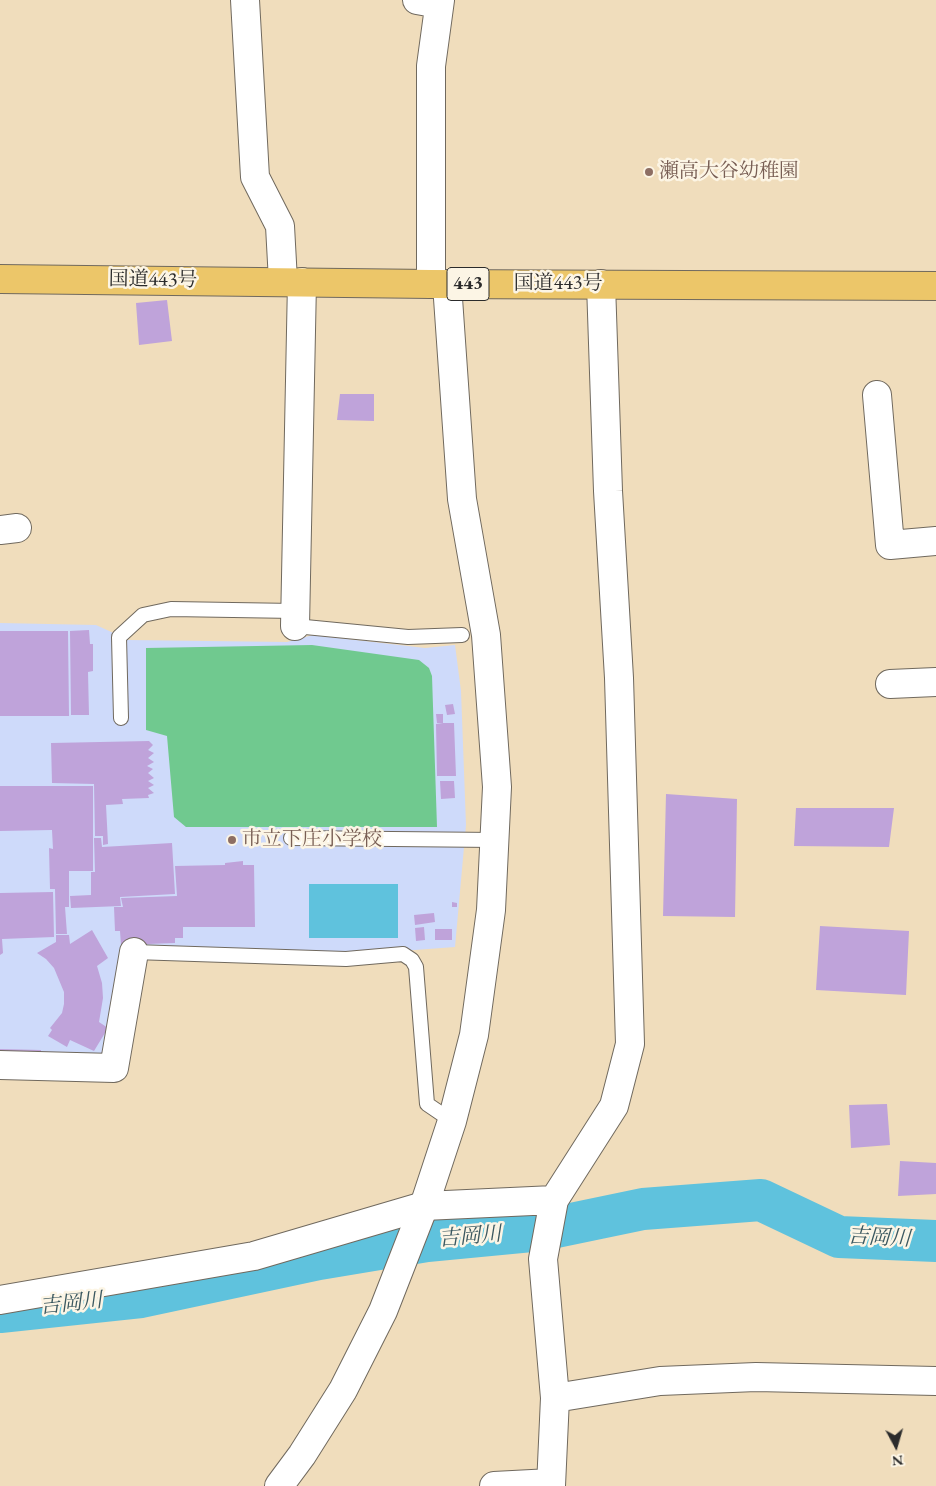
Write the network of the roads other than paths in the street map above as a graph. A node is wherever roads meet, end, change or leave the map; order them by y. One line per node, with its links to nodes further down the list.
1 (245, 0): 4 (street)
2 (432, 1): 5 (street)
3 (0, 278): 4 (highway, 国道443号 / 443)
4 (292, 281): 5 (highway, 国道443号 / 443); 10 (street)
5 (439, 284): 6 (highway, 国道443号 / 443); 16 (street)
6 (601, 284): 7 (highway, 国道443号 / 443); 20 (street)
7 (936, 286)
8 (877, 395): 9 (street)
9 (936, 540)
10 (295, 618): 11 (lane); 14 (lane)
11 (462, 635)
12 (936, 682): 13 (street)
13 (890, 684)
14 (121, 718)
15 (291, 838): 16 (lane)
16 (494, 840): 19 (street)
17 (134, 952): 18 (street); 19 (lane)
18 (0, 1065)
19 (452, 1121): 21 (street)
20 (554, 1200): 21 (street); 24 (street)
21 (422, 1212): 22 (street); 26 (street)
22 (0, 1300)
23 (936, 1381): 24 (street)
24 (555, 1398): 25 (street)
25 (551, 1485): 27 (street)
26 (279, 1486)
27 (494, 1486)

